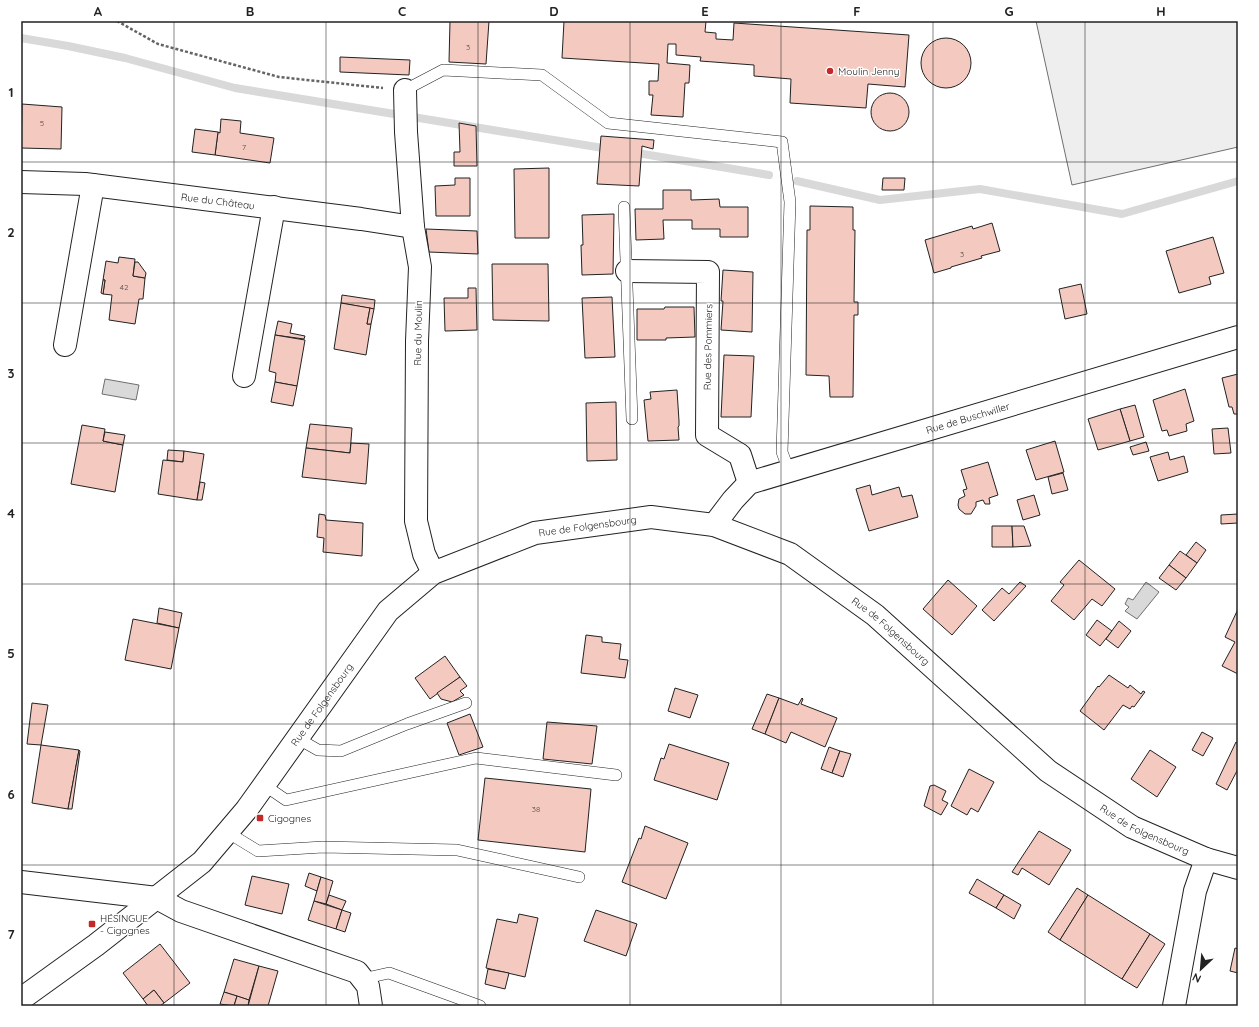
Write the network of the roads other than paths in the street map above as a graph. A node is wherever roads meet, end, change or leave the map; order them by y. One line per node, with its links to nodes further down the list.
1 (405, 94): 6 (street, Rue du Moulin); 12 (lane)
2 (21, 182): 3 (street, Rue du Château)
3 (93, 185): 4 (street, Rue du Château); 9 (street)
4 (274, 207): 6 (street, Rue du Château); 10 (street)
5 (624, 207): 7 (lane)
6 (414, 227): 15 (street, Rue du Moulin)
7 (627, 270): 11 (lane); 13 (street, Rue des Pommiers)
8 (1238, 337): 12 (street, Rue de Buschwiller)
9 (65, 345)
10 (244, 376)
11 (632, 419)
12 (789, 472): 13 (street, Rue de Buschwiller)
13 (749, 483): 14 (street)
14 (714, 524): 15 (street, Rue de Folgensbourg); 21 (street, Rue de Folgensbourg)
15 (433, 573): 17 (street, Rue de Folgensbourg)
16 (466, 702): 17 (lane)
17 (297, 738): 19 (street, Rue de Folgensbourg)
18 (616, 775): 19 (lane)
19 (264, 785): 20 (street, Rue de Folgensbourg)
20 (227, 832): 23 (lane); 25 (street, Rue de Folgensbourg)
21 (1206, 859): 22 (street, Rue de Folgensbourg); 30 (street)
22 (1238, 868)
23 (579, 877)
24 (21, 882): 25 (street)
25 (157, 898): 26 (street); 27 (street, Rue de Folgensbourg)
26 (359, 975): 28 (street); 29 (lane)
27 (21, 999)
28 (371, 1006)
29 (480, 1006)
30 (1174, 1006)

